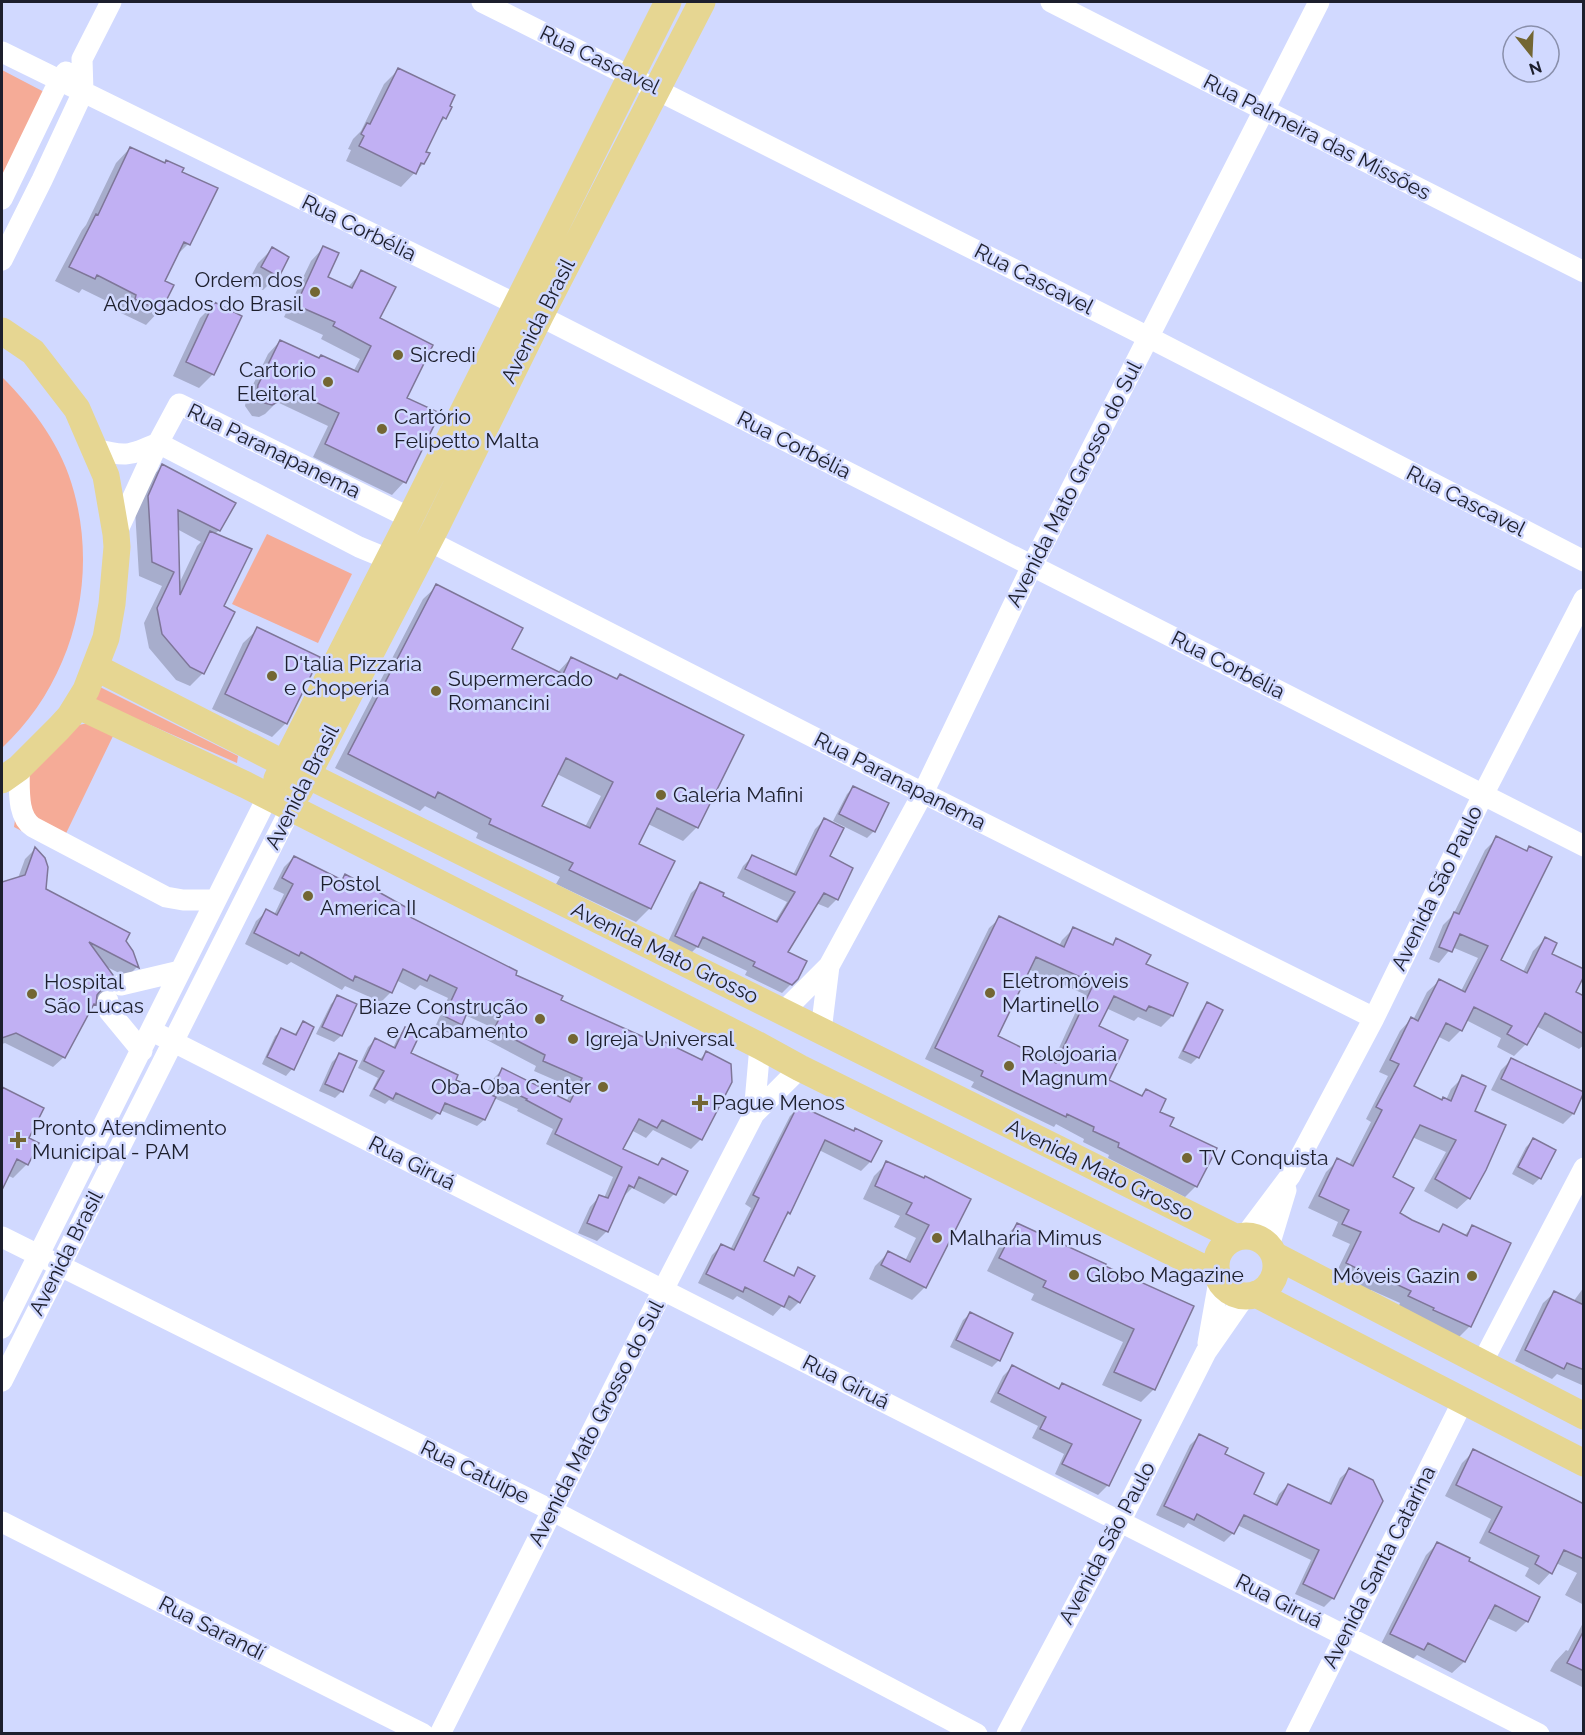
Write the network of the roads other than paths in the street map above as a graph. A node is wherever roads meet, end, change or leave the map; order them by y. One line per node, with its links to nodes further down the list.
1 (111, 2): 8 (street)
2 (482, 2): 9 (street, Rua Cascavel)
3 (668, 2): 9 (main road, Avenida Brasil)
4 (702, 2): 11 (main road, Avenida Brasil)
5 (1051, 2): 13 (street, Rua Palmeira das Missões)
6 (1319, 2): 13 (street, Avenida Mato Grosso do Sul)
7 (2, 51): 10 (street, Rua Corbélia)
8 (82, 59): 10 (street); 12 (street)
9 (630, 76): 11 (street, Rua Cascavel); 17 (main road, Avenida Brasil)
10 (59, 81): 12 (street, Rua Corbélia); 14 (street)
11 (658, 89): 18 (main road, Avenida Brasil); 20 (street, Rua Cascavel)
12 (83, 92): 15 (street); 17 (street, Rua Corbélia)
13 (1263, 109): 16 (street, Rua Palmeira das Missões); 20 (street, Avenida Mato Grosso do Sul)
14 (2, 199)
15 (2, 260)
16 (1584, 272)
17 (516, 305): 18 (street, Rua Corbélia); 23 (main road, Avenida Brasil)
18 (540, 316): 25 (main road, Avenida Brasil); 28 (street, Rua Corbélia)
19 (2, 331): 22 (main road)
20 (1148, 337): 27 (street, Rua Cascavel); 28 (street, Avenida Mato Grosso do Sul)
21 (158, 443): 22 (street); 23 (street, Rua Paranapanema); 24 (street, Rua Paranapanema); 26 (street)
22 (95, 449): 24 (main road)
23 (410, 518): 26 (main road, Avenida Brasil)
24 (116, 534): 30 (main road)
25 (429, 541): 32 (main road, Avenida Brasil); 34 (street, Rua Paranapanema)
26 (388, 559): 32 (main road, Avenida Brasil)
27 (1584, 561)
28 (1032, 566): 34 (street, Avenida Mato Grosso do Sul); 35 (street, Rua Corbélia)
29 (1584, 599): 35 (street, Avenida São Paulo)
30 (95, 667): 31 (main road); 32 (main road, Avenida Mato Grosso)
31 (77, 705): 33 (main road); 36 (main road, Avenida Mato Grosso)
32 (296, 770): 36 (main road, Avenida Brasil); 41 (main road, Avenida Mato Grosso)
33 (10, 774): 38 (street)
34 (923, 793): 39 (street, Avenida Mato Grosso do Sul); 42 (street, Rua Paranapanema)
35 (1483, 795): 37 (street, Rua Corbélia); 42 (street, Avenida São Paulo)
36 (280, 802): 38 (street, Avenida Brasil); 45 (street, Avenida Brasil); 46 (main road, Avenida Mato Grosso)
37 (1584, 846)
38 (215, 900): 40 (street, Avenida Brasil)
39 (829, 966): 41 (street); 44 (street)
40 (180, 971): 43 (street, Avenida Brasil); 47 (street)
41 (783, 1012): 44 (main road, Avenida Mato Grosso)
42 (1374, 1018): 52 (street, Avenida São Paulo)
43 (152, 1031): 45 (street, Rua Giruá); 47 (street, Avenida Brasil)
44 (821, 1031): 52 (main road, Avenida Mato Grosso)
45 (173, 1042): 54 (street, Avenida Brasil); 56 (street, Rua Giruá)
46 (760, 1046): 48 (main road, Avenida Mato Grosso); 49 (street)
47 (142, 1051): 53 (street, Avenida Brasil)
48 (800, 1068): 49 (street); 55 (main road, Avenida Mato Grosso)
49 (754, 1114): 56 (street, Avenida Mato Grosso do Sul)
50 (1584, 1168): 60 (street)
51 (2, 1237): 53 (street, Rua Catuípe)
52 (1256, 1244): 55 (main road); 57 (main road); 60 (main road, Avenida Mato Grosso)
53 (38, 1255): 54 (street, Rua Catuípe); 58 (street, Avenida Brasil)
54 (60, 1266): 61 (street, Avenida Brasil); 65 (street, Rua Catuípe)
55 (1218, 1278): 57 (main road); 59 (street, Avenida São Paulo)
56 (663, 1290): 65 (street, Avenida Mato Grosso do Sul); 66 (street, Rua Giruá)
57 (1250, 1295): 59 (street, Avenida São Paulo); 62 (main road)
58 (2, 1328)
59 (1206, 1352): 66 (street, Avenida São Paulo)
60 (1482, 1363): 63 (main road, Avenida Mato Grosso)
61 (2, 1381)
62 (1463, 1401): 64 (main road); 68 (street, Avenida Santa Catarina)
63 (1584, 1416)
64 (1584, 1463)
65 (553, 1511): 70 (street, Avenida Mato Grosso do Sul); 71 (street, Rua Catuípe)
66 (1121, 1520): 68 (street, Rua Giruá); 72 (street, Avenida São Paulo)
67 (2, 1522): 69 (street, Rua Sarandí)
68 (1345, 1635): 73 (street, Avenida Santa Catarina); 74 (street, Rua Giruá)
69 (423, 1734)
70 (440, 1734)
71 (977, 1734)
72 (1006, 1734)
73 (1296, 1734)
74 (1539, 1734)

